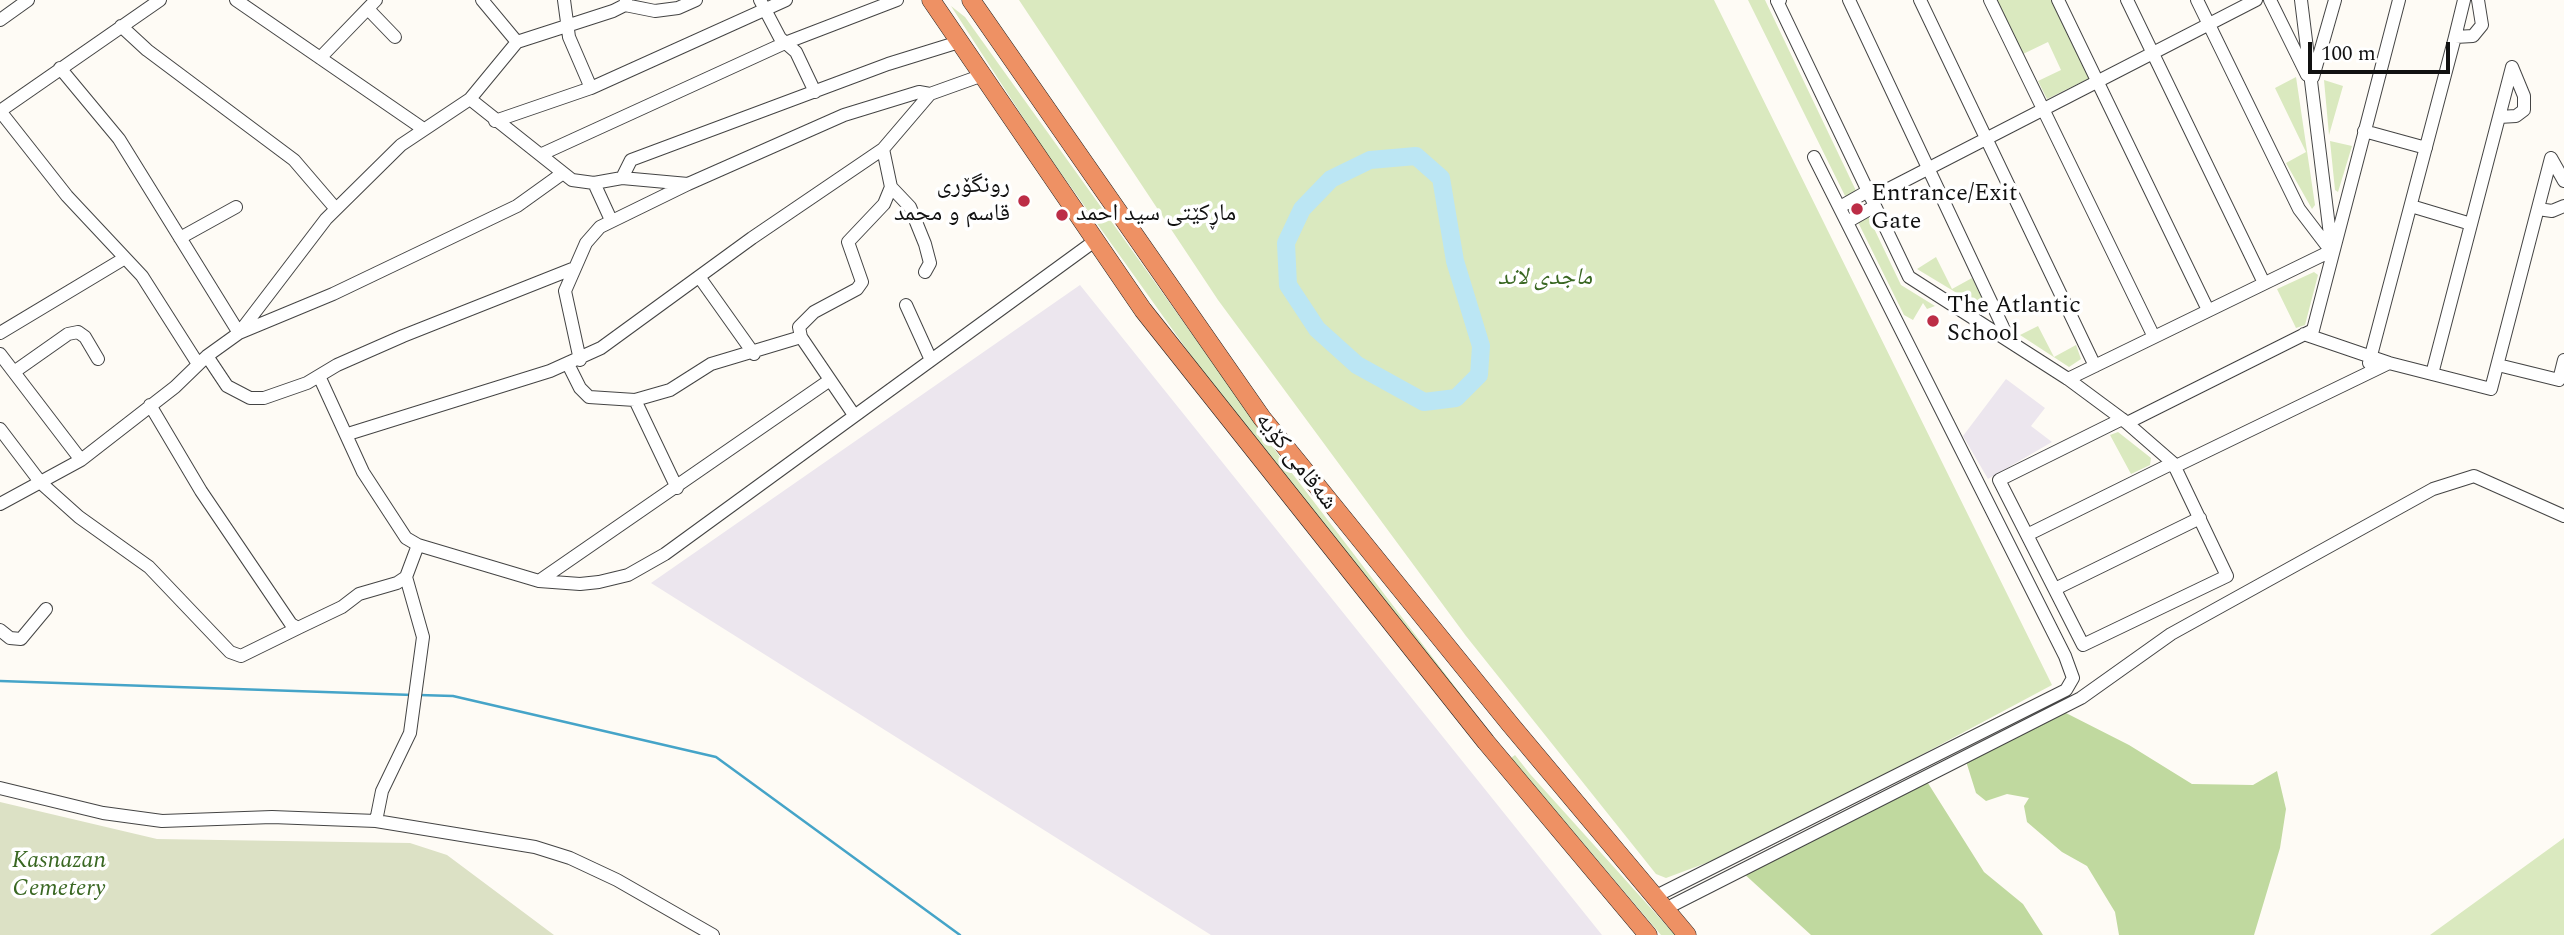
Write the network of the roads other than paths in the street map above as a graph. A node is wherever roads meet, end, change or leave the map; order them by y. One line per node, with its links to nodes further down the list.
1 (28, 0): 29 (street)
2 (160, 0): 32 (street)
3 (236, 0): 40 (street)
4 (482, 0): 36 (street)
5 (564, 0): 33 (street)
6 (696, 0): 26 (street)
7 (786, 0): 28 (street)
8 (897, 0): 38 (street)
9 (931, 0): 30 (highway, شەقامی کۆیە)
10 (946, 0): 30 (highway)
11 (971, 0): 130 (highway, شەقامی کۆیە)
12 (1780, 0): 66 (street)
13 (1849, 0): 59 (street)
14 (1920, 0): 54 (street)
15 (1990, 0): 49 (street)
16 (2058, 0): 43 (street)
17 (2127, 0): 39 (street)
18 (2197, 0): 31 (street)
19 (2256, 0): 31 (street)
20 (2270, 0): 44 (street)
21 (2301, 0): 44 (street)
22 (2335, 0): 44 (street)
23 (2399, 0): 53 (street)
24 (2464, 0): 35 (street)
25 (2477, 0): 35 (street)
26 (626, 2): 33 (street)
27 (372, 4): 34 (street); 40 (street)
28 (762, 4): 38 (street); 45 (street)
29 (0, 20)
30 (944, 20): 37 (highway, شەقامی کۆیە)
31 (2208, 24): 39 (street); 78 (street)
32 (121, 26): 41 (street); 71 (street)
33 (567, 28): 36 (street); 45 (street)
34 (395, 37)
35 (2455, 37): 55 (street)
36 (517, 42): 48 (street)
37 (959, 42): 42 (highway, شەقامی کۆیە); 46 (street)
38 (785, 43): 46 (street); 57 (street)
39 (2152, 52): 43 (street); 83 (street)
40 (320, 58): 52 (street)
41 (60, 68): 76 (street); 79 (street)
42 (983, 75): 47 (street); 77 (highway, شەقامی کۆیە)
43 (2098, 81): 49 (street); 85 (street)
44 (2311, 84): 78 (street)
45 (591, 88): 51 (street)
46 (815, 92): 61 (street)
47 (930, 94): 56 (street); 64 (street)
48 (470, 99): 51 (street); 52 (street)
49 (2043, 109): 54 (street); 90 (street)
50 (2499, 117): 75 (street)
51 (495, 121): 57 (street)
52 (422, 128): 71 (street)
53 (2364, 131): 55 (street); 78 (street)
54 (1986, 138): 59 (street); 102 (street)
55 (2426, 148): 67 (street)
56 (883, 149): 65 (street); 82 (street)
57 (542, 154): 60 (street)
58 (1814, 157): 70 (street)
59 (1928, 168): 66 (street); 91 (street)
60 (564, 173): 63 (street); 87 (street)
61 (622, 178): 63 (street); 64 (street)
62 (2564, 181): 72 (street)
63 (594, 183): 73 (street)
64 (688, 184): 73 (street)
65 (891, 187): 81 (street); 89 (street)
66 (1872, 199): 70 (street); 74 (street); 91 (street)
67 (2411, 206): 75 (street); 94 (street)
68 (2564, 206): 72 (street)
69 (236, 207): 76 (street)
70 (1840, 207): 74 (street)
71 (336, 209): 87 (street)
72 (2538, 209): 101 (street)
73 (611, 220): 80 (street)
74 (1847, 222): 134 (street)
75 (2471, 224): 104 (street)
76 (180, 238): 87 (street)
77 (1096, 240): 97 (street); 131 (highway, شەقامی کۆیە)
78 (2332, 250): 83 (street); 88 (street)
79 (125, 258): 86 (street); 96 (street)
80 (572, 269): 99 (street); 105 (street)
81 (925, 272)
82 (700, 278): 93 (street); 99 (street)
83 (2264, 283): 85 (street)
84 (906, 305): 97 (street)
85 (2208, 310): 90 (street)
86 (0, 333)
87 (239, 333): 96 (street)
88 (2304, 334): 94 (street); 112 (street)
89 (800, 337): 93 (street); 108 (street)
90 (2154, 337): 102 (street)
91 (2010, 341): 107 (street)
92 (0, 354): 103 (street)
93 (754, 354): 109 (street)
94 (2368, 357): 100 (street); 106 (street)
95 (98, 359): 103 (street)
96 (202, 360): 105 (street); 110 (street)
97 (931, 360): 111 (street)
98 (2564, 360): 101 (street)
99 (574, 362): 109 (street); 114 (street)
100 (2389, 363): 104 (street); 106 (street)
101 (2498, 365): 104 (street)
102 (2095, 366): 107 (street)
103 (14, 372): 115 (street)
104 (2432, 374)
105 (319, 376): 114 (street)
106 (2362, 376): 116 (street)
107 (2067, 379): 112 (street)
108 (830, 380): 111 (street); 118 (street)
109 (635, 400): 118 (street)
110 (150, 405): 115 (street); 128 (street)
111 (853, 415): 125 (street)
112 (2125, 421): 116 (street); 122 (street)
113 (0, 429): 117 (street)
114 (348, 434): 123 (street)
115 (81, 460): 117 (street)
116 (2173, 465): 121 (street); 122 (street)
117 (41, 484): 119 (street); 128 (street)
118 (677, 488): 125 (street)
119 (0, 504)
120 (2564, 516): 134 (street)
121 (2200, 518): 126 (street); 126 (street)
122 (2027, 535): 126 (street)
123 (418, 545): 124 (street); 125 (street)
124 (406, 577): 128 (street); 133 (street)
125 (539, 581)
126 (2055, 589)
127 (46, 609): 129 (street)
128 (298, 628)
129 (0, 629)
130 (1510, 724): 131 (highway); 134 (highway, شەقامی کۆیە)
131 (1486, 742): 136 (highway, شەقامی کۆیە)
132 (0, 788): 133 (street)
133 (376, 821): 135 (street)
134 (1660, 903): 137 (highway, شەقامی کۆیە)
135 (713, 935)
136 (1648, 935)
137 (1687, 935)

